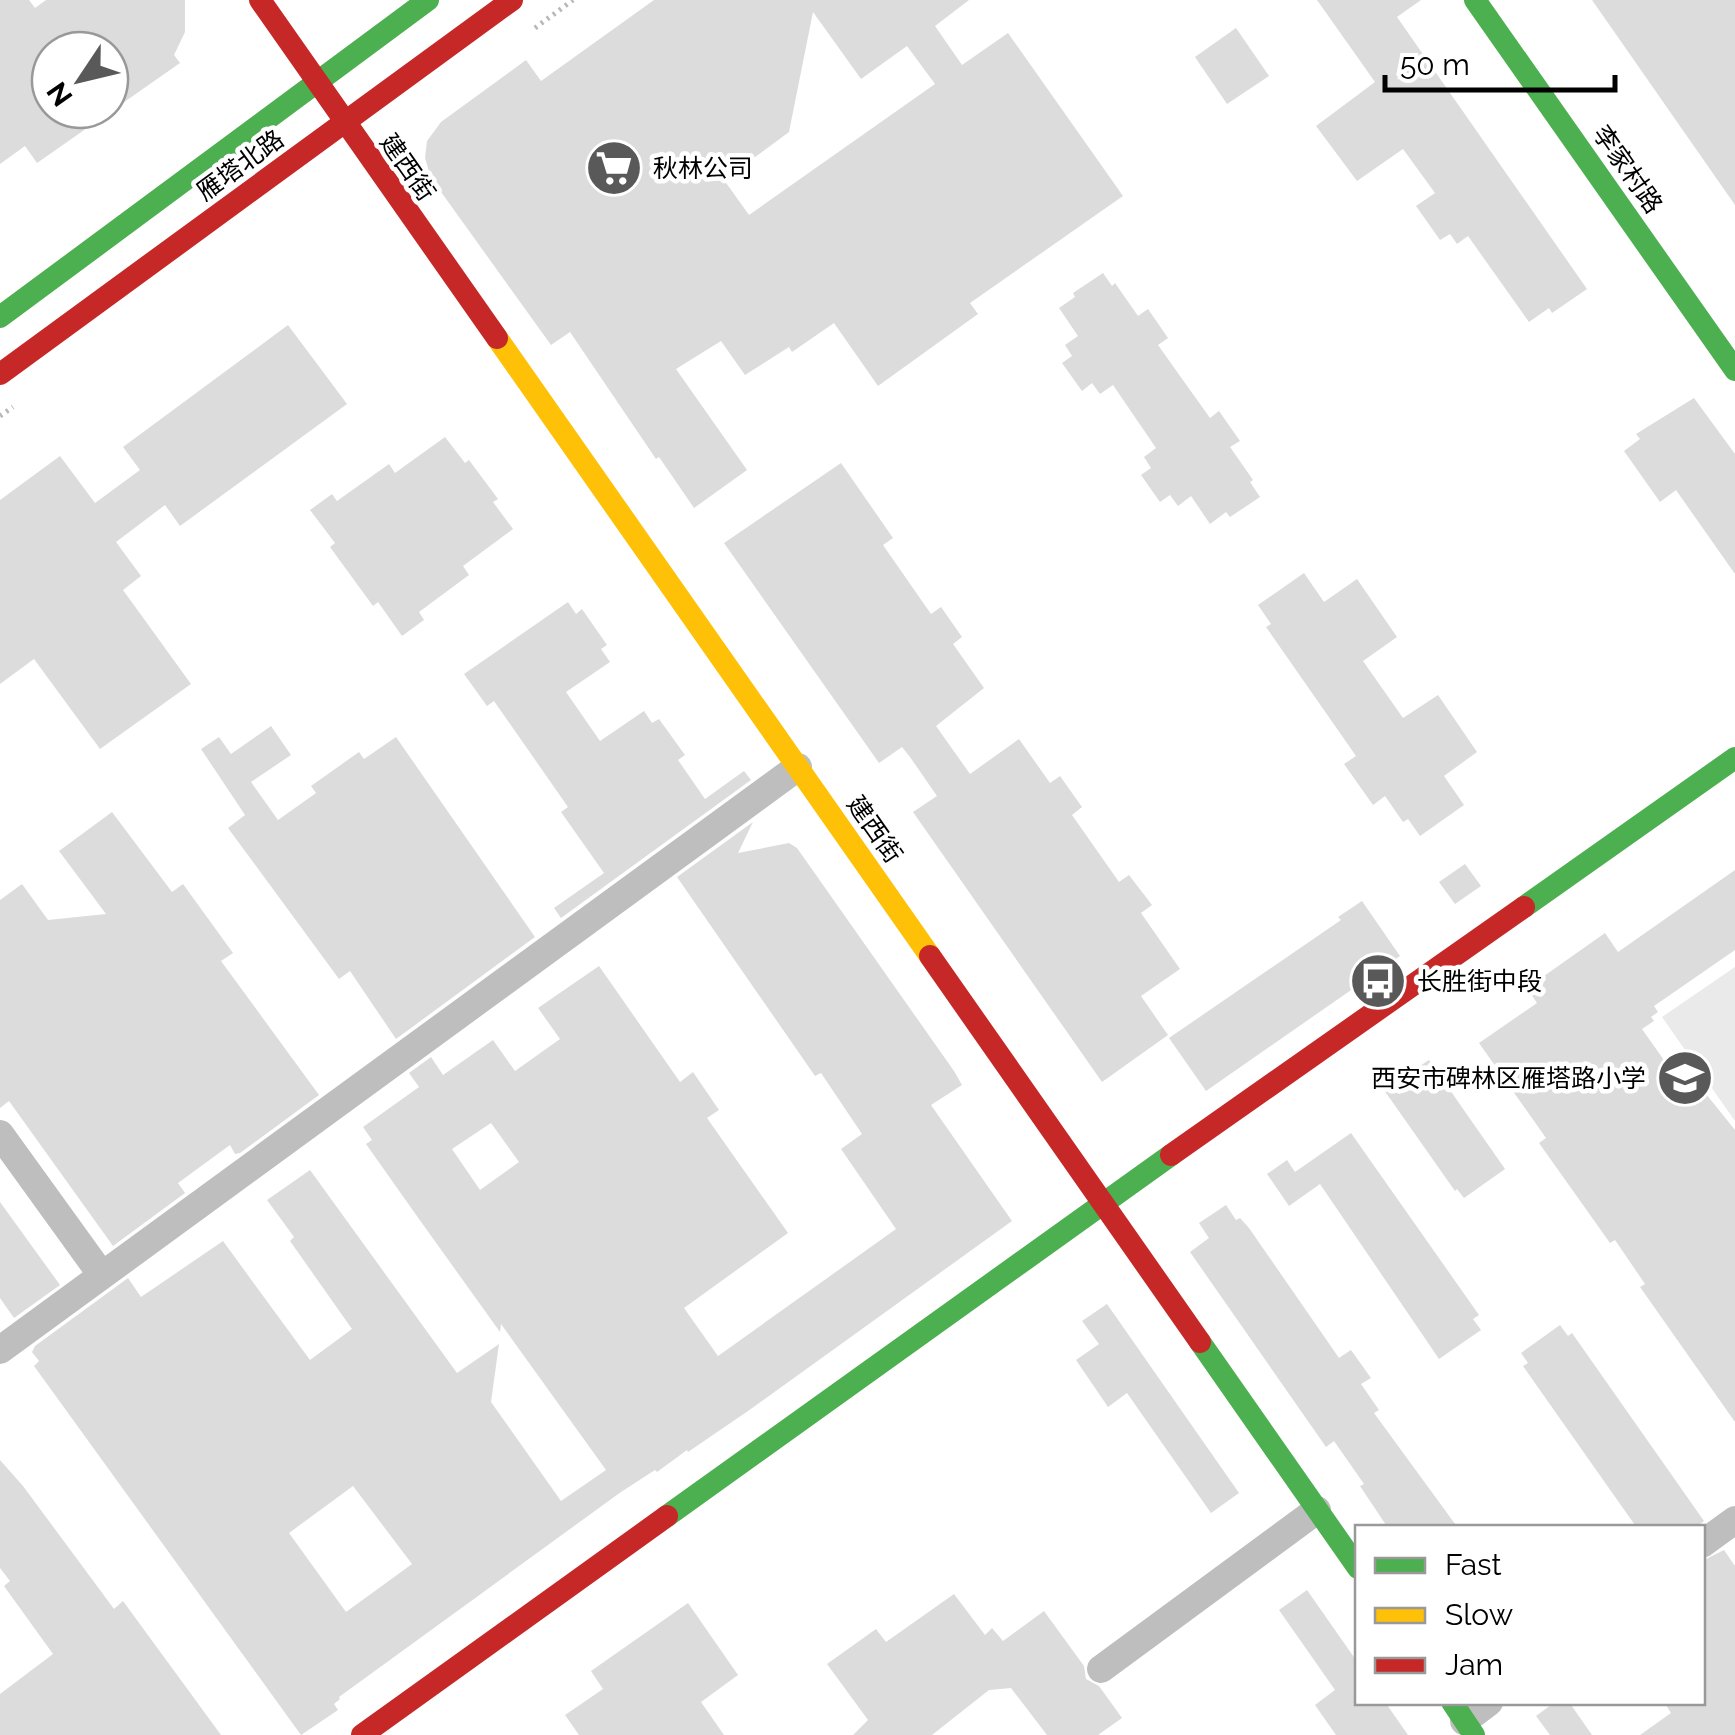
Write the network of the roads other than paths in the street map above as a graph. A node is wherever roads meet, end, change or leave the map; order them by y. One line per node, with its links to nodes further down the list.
1 (260, 0): 5 (street, 建西街)
2 (428, 0): 5 (street, 雁塔北路)
3 (512, 0): 6 (street, 雁塔北路)
4 (1476, 0): 8 (street, 李家村路)
5 (316, 82): 6 (street, 建西街); 7 (street, 雁塔北路)
6 (344, 124): 9 (street, 雁塔北路); 11 (street, 建西街)
7 (0, 317)
8 (1735, 370)
9 (0, 374)
10 (1735, 758): 13 (street)
11 (798, 767): 13 (street, 建西街); 14 (street)
12 (0, 1134): 14 (street)
13 (1103, 1203): 16 (street, 建西街); 23 (street)
14 (100, 1274): 15 (street)
15 (0, 1350)
16 (1317, 1510): 19 (street, 建西街); 20 (street)
17 (1735, 1520): 18 (street)
18 (1705, 1542)
19 (1355, 1564)
20 (1100, 1669)
21 (1484, 1705): 22 (street)
22 (1463, 1719)
23 (362, 1735)

